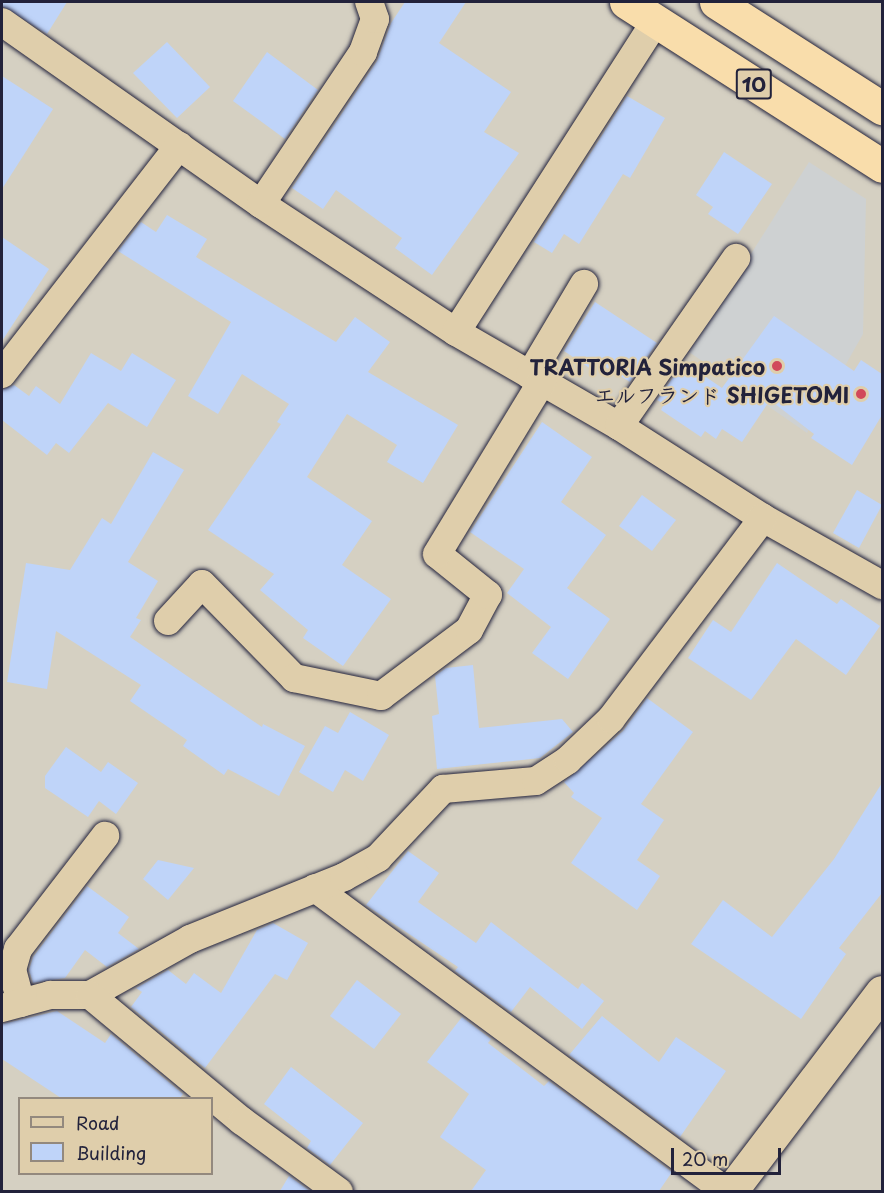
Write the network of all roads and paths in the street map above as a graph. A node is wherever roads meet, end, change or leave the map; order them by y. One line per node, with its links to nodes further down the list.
1 (369, 2): 9 (street)
2 (626, 2): 4 (highway, 10)
3 (716, 2): 6 (highway, 10)
4 (656, 21): 8 (highway, 10); 12 (street)
5 (2, 22): 7 (street)
6 (882, 108)
7 (179, 146): 9 (street); 13 (street)
8 (882, 166)
9 (261, 204): 12 (street)
10 (735, 258): 15 (street)
11 (584, 284): 14 (street)
12 (456, 332): 14 (street)
13 (2, 374)
14 (536, 378): 15 (street); 18 (street)
15 (619, 426): 16 (street)
16 (763, 518): 17 (street); 20 (street)
17 (882, 585)
18 (168, 621)
19 (105, 836): 23 (street)
20 (315, 888): 22 (street); 25 (street)
21 (882, 992): 25 (street)
22 (90, 995): 23 (street); 24 (street)
23 (11, 1005)
24 (339, 1191)
25 (728, 1191)

